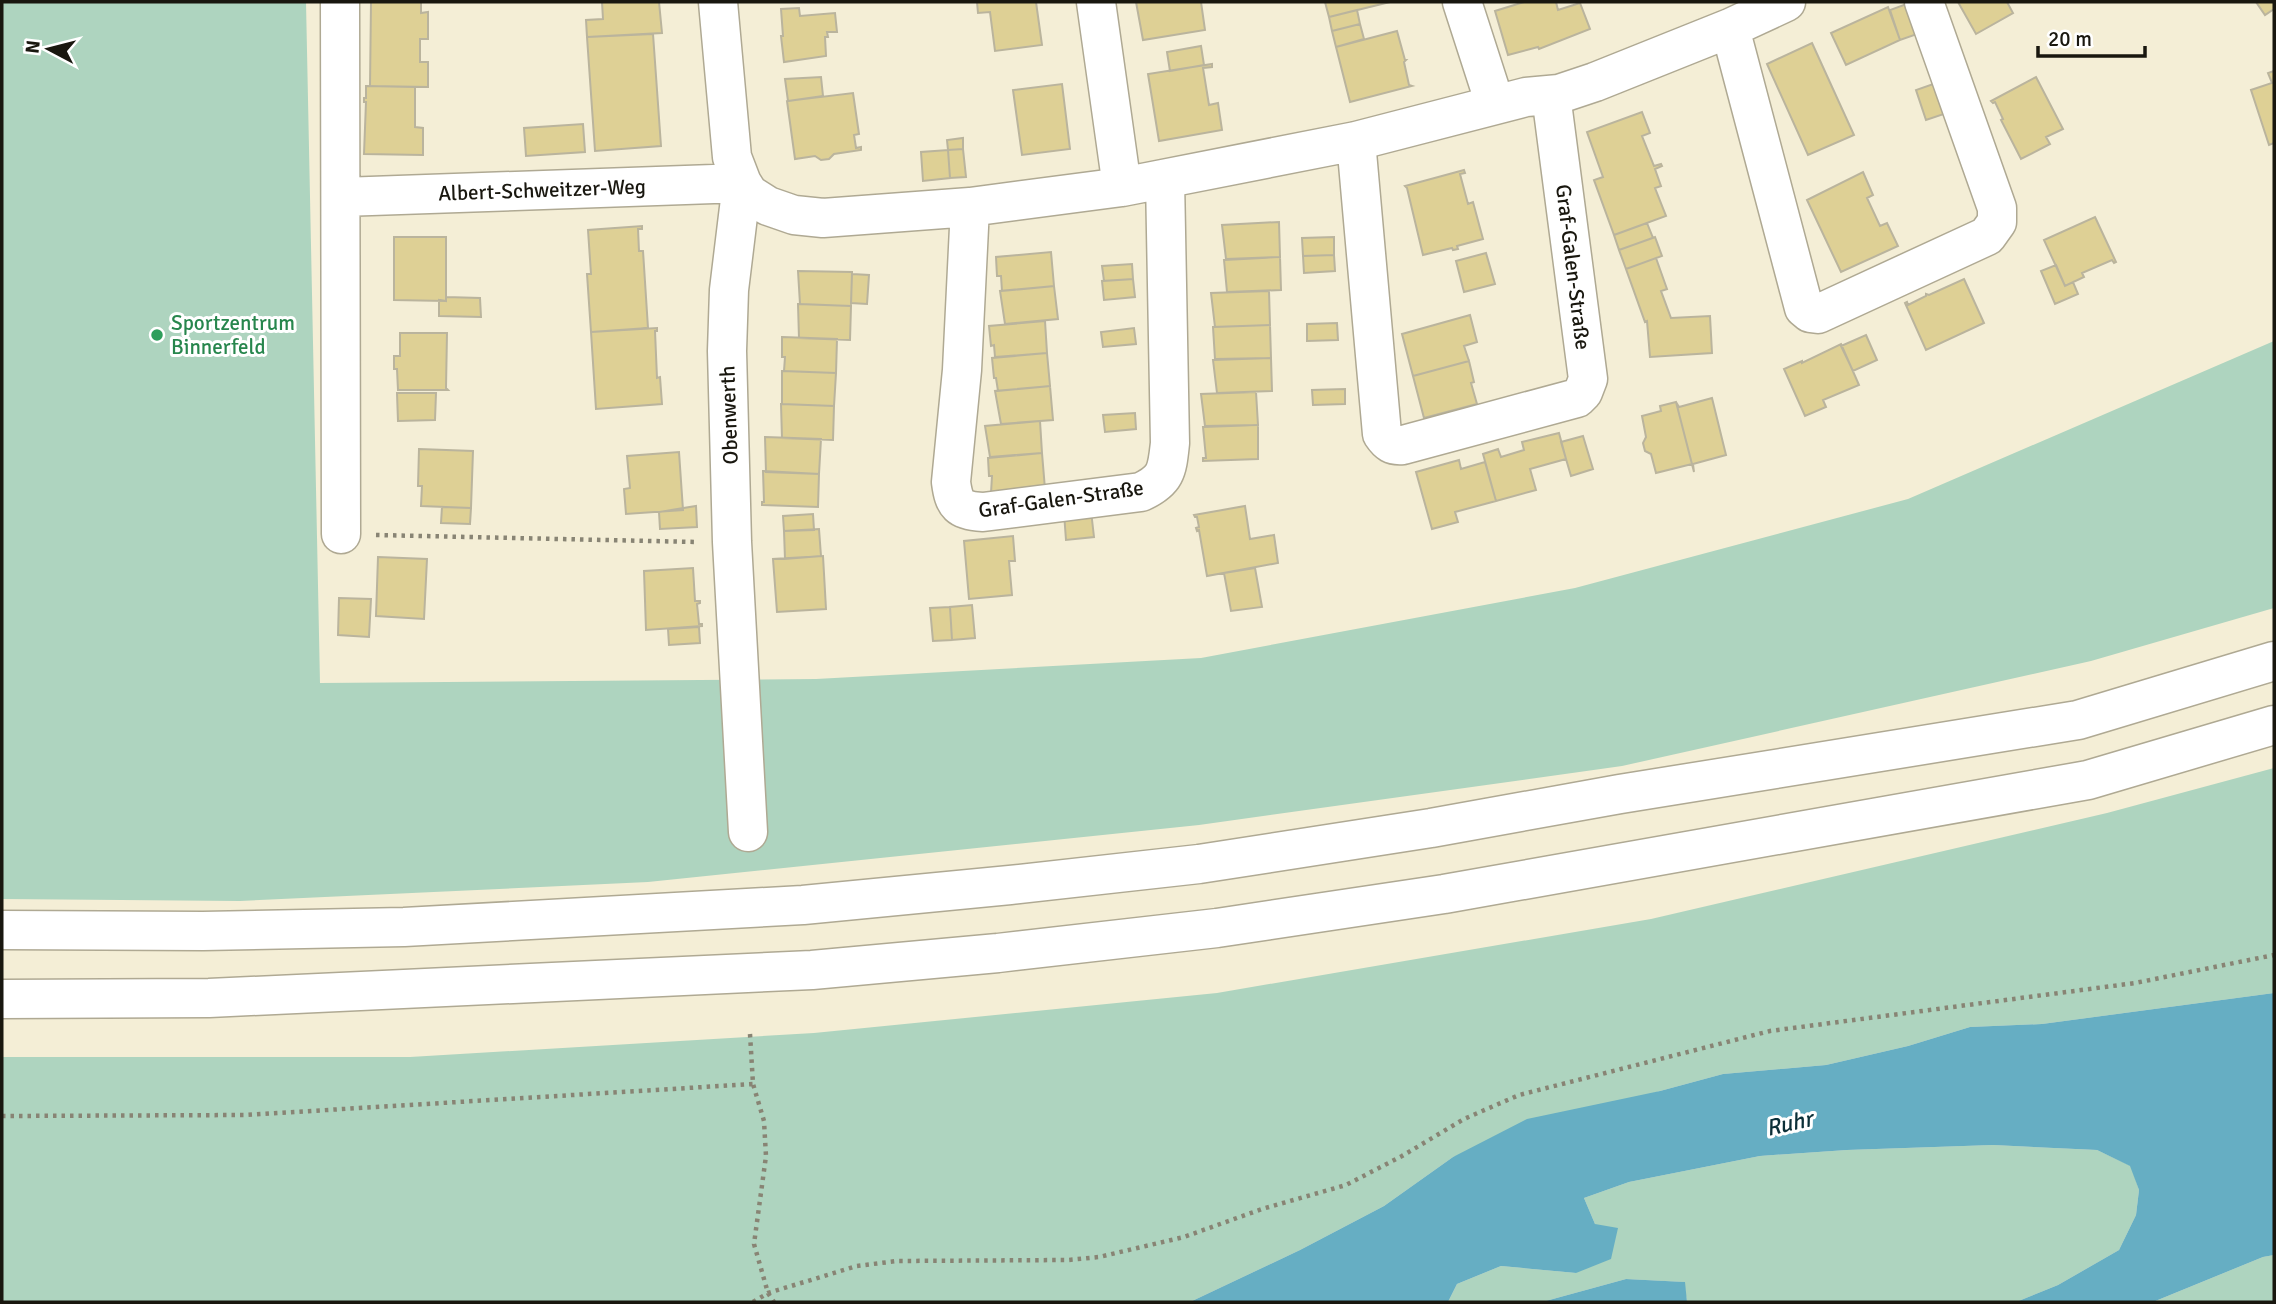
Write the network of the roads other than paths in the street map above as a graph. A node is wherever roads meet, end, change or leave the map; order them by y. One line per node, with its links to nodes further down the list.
1 (340, 2): 14 (main road)
2 (718, 2): 12 (main road, Obenwerth)
3 (1096, 2): 13 (main road)
4 (1462, 2): 9 (main road)
5 (1786, 2): 7 (main road)
6 (1924, 2): 7 (main road)
7 (1730, 28): 8 (main road)
8 (1551, 95): 9 (main road); 10 (main road, Graf-Galen-Straße)
9 (1495, 104): 10 (main road)
10 (1356, 141): 11 (main road)
11 (1166, 179): 13 (main road); 15 (main road, Graf-Galen-Straße)
12 (742, 183): 14 (main road, Albert-Schweitzer-Weg); 15 (main road); 19 (main road, Obenwerth)
13 (1122, 187): 15 (main road)
14 (342, 197): 16 (main road)
15 (970, 207)
16 (341, 534)
17 (2274, 661): 20 (main road)
18 (2274, 725): 21 (main road)
19 (748, 832)
20 (2, 930)
21 (2, 999)

